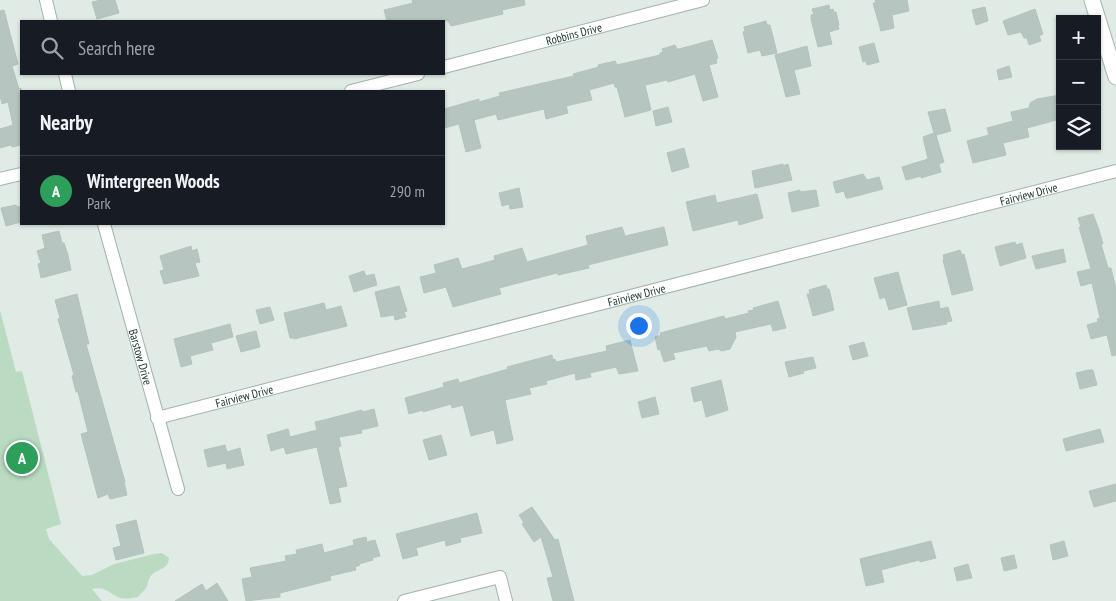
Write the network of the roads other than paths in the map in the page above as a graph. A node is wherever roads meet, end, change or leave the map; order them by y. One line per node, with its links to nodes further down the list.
1 (46, 0): 4 (street)
2 (702, 0): 5 (street, Robbins Drive)
3 (1092, 0): 8 (street)
4 (51, 20)
5 (445, 67)
6 (65, 75): 9 (street)
7 (414, 75): 10 (street)
8 (1116, 77)
9 (69, 90)
10 (355, 90)
11 (1116, 171): 15 (street, Fairview Drive)
12 (20, 174): 13 (street)
13 (0, 179)
14 (104, 225): 15 (street, Barstow Drive)
15 (157, 418): 16 (street, Barstow Drive)
16 (178, 490)
17 (404, 601): 18 (street)
18 (506, 601)

